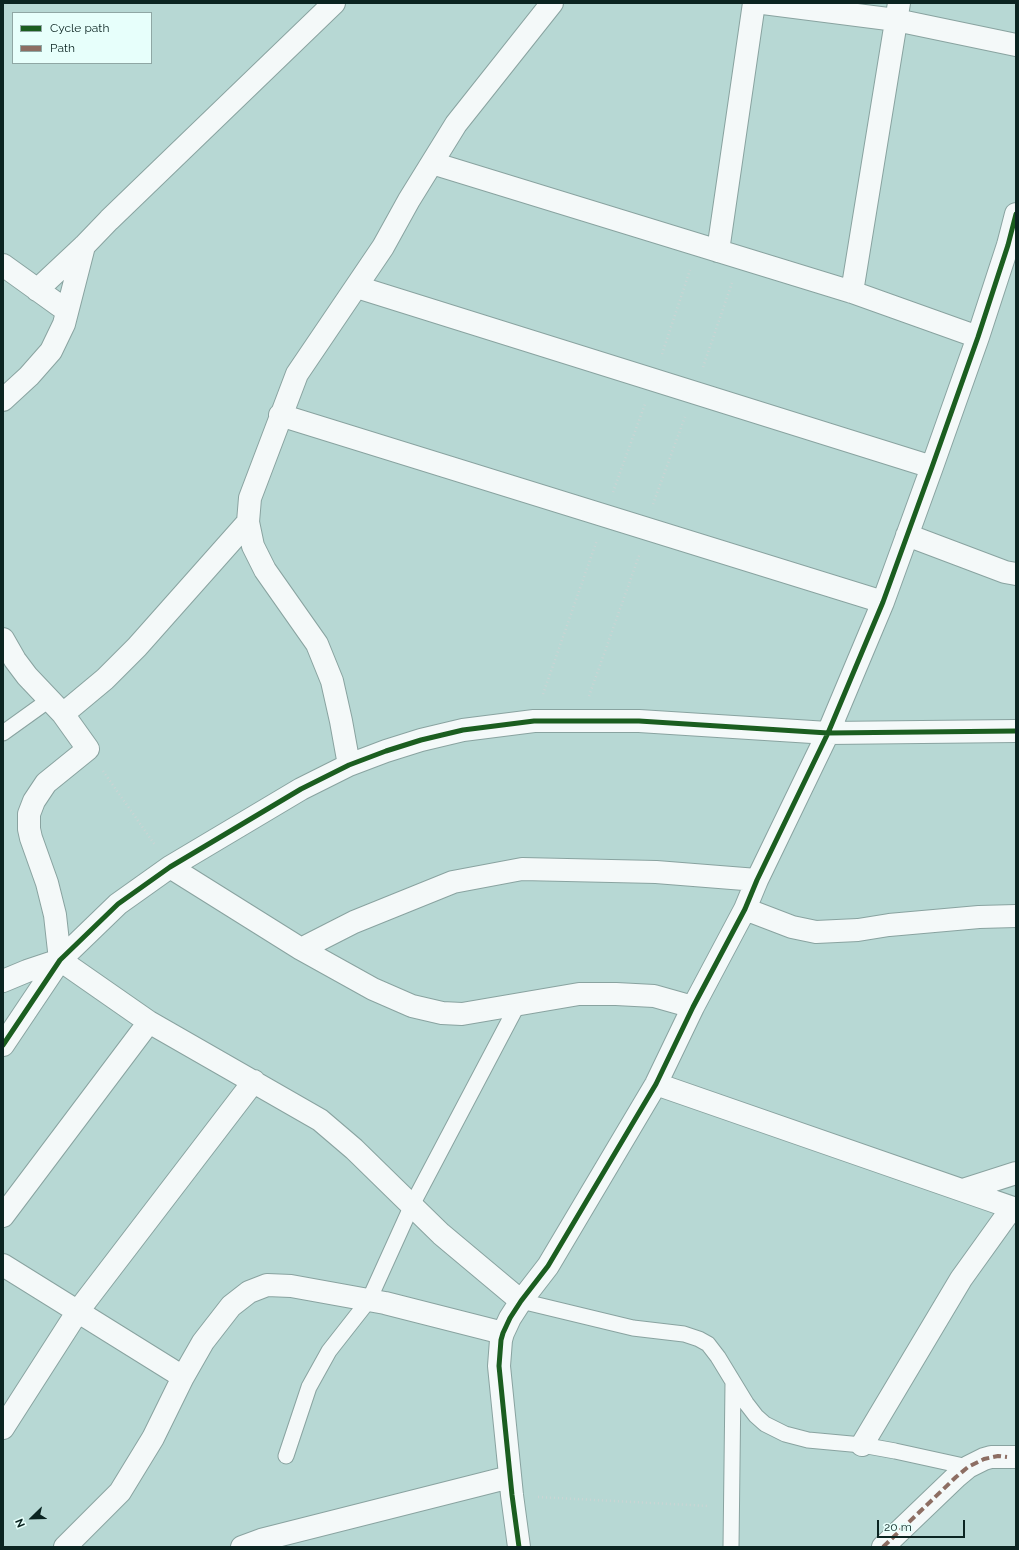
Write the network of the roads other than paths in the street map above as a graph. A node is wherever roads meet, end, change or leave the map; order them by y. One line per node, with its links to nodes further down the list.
1 (334, 3): 9 (street)
2 (552, 3): 7 (street)
3 (754, 3): 10 (street)
4 (763, 3): 5 (street)
5 (898, 12): 6 (street); 14 (street)
6 (1016, 45)
7 (432, 163): 10 (street); 12 (street)
8 (1016, 214): 16 (street)
9 (84, 246): 13 (street); 15 (street)
10 (718, 251): 14 (street)
11 (3, 265): 13 (street)
12 (357, 287): 18 (street); 19 (street)
13 (37, 290): 15 (street)
14 (852, 292): 16 (street)
15 (67, 311): 17 (street)
16 (978, 337): 19 (street)
17 (3, 400)
18 (280, 415): 20 (street); 23 (street)
19 (932, 467): 21 (street)
20 (248, 522): 25 (street); 29 (street)
21 (907, 535): 22 (street); 23 (street)
22 (1016, 574)
23 (883, 602): 28 (street)
24 (3, 639): 25 (street)
25 (56, 707): 27 (lane); 35 (street)
26 (1016, 732): 28 (street)
27 (3, 733)
28 (828, 733): 29 (street); 31 (street)
29 (349, 765): 30 (street)
30 (170, 867): 34 (street); 35 (street)
31 (757, 880): 32 (street); 34 (street)
32 (745, 909): 33 (street); 38 (street)
33 (1016, 916)
34 (301, 949): 37 (street)
35 (60, 960): 36 (street); 39 (street); 40 (street)
36 (3, 981)
37 (518, 1004): 38 (street); 45 (lane)
38 (693, 1007): 42 (street)
39 (149, 1022): 41 (street); 47 (street)
40 (3, 1045)
41 (254, 1081): 45 (street); 51 (street)
42 (656, 1084): 44 (street); 50 (street)
43 (1016, 1173): 44 (street)
44 (963, 1190): 46 (street)
45 (412, 1205): 49 (lane); 50 (street)
46 (1014, 1208): 56 (street)
47 (3, 1216)
48 (3, 1265): 51 (street)
49 (369, 1300): 52 (street); 53 (street); 57 (lane)
50 (521, 1301): 52 (street); 54 (lane)
51 (78, 1311): 53 (street); 55 (street)
52 (503, 1333): 60 (street)
53 (183, 1377): 61 (street)
54 (733, 1383): 56 (lane); 64 (lane)
55 (3, 1428)
56 (862, 1445): 59 (lane)
57 (286, 1456)
58 (1016, 1457): 59 (street)
59 (968, 1467): 65 (street)
60 (511, 1486): 62 (street); 63 (street)
61 (65, 1547)
62 (242, 1547)
63 (520, 1547)
64 (731, 1547)
65 (883, 1547)

